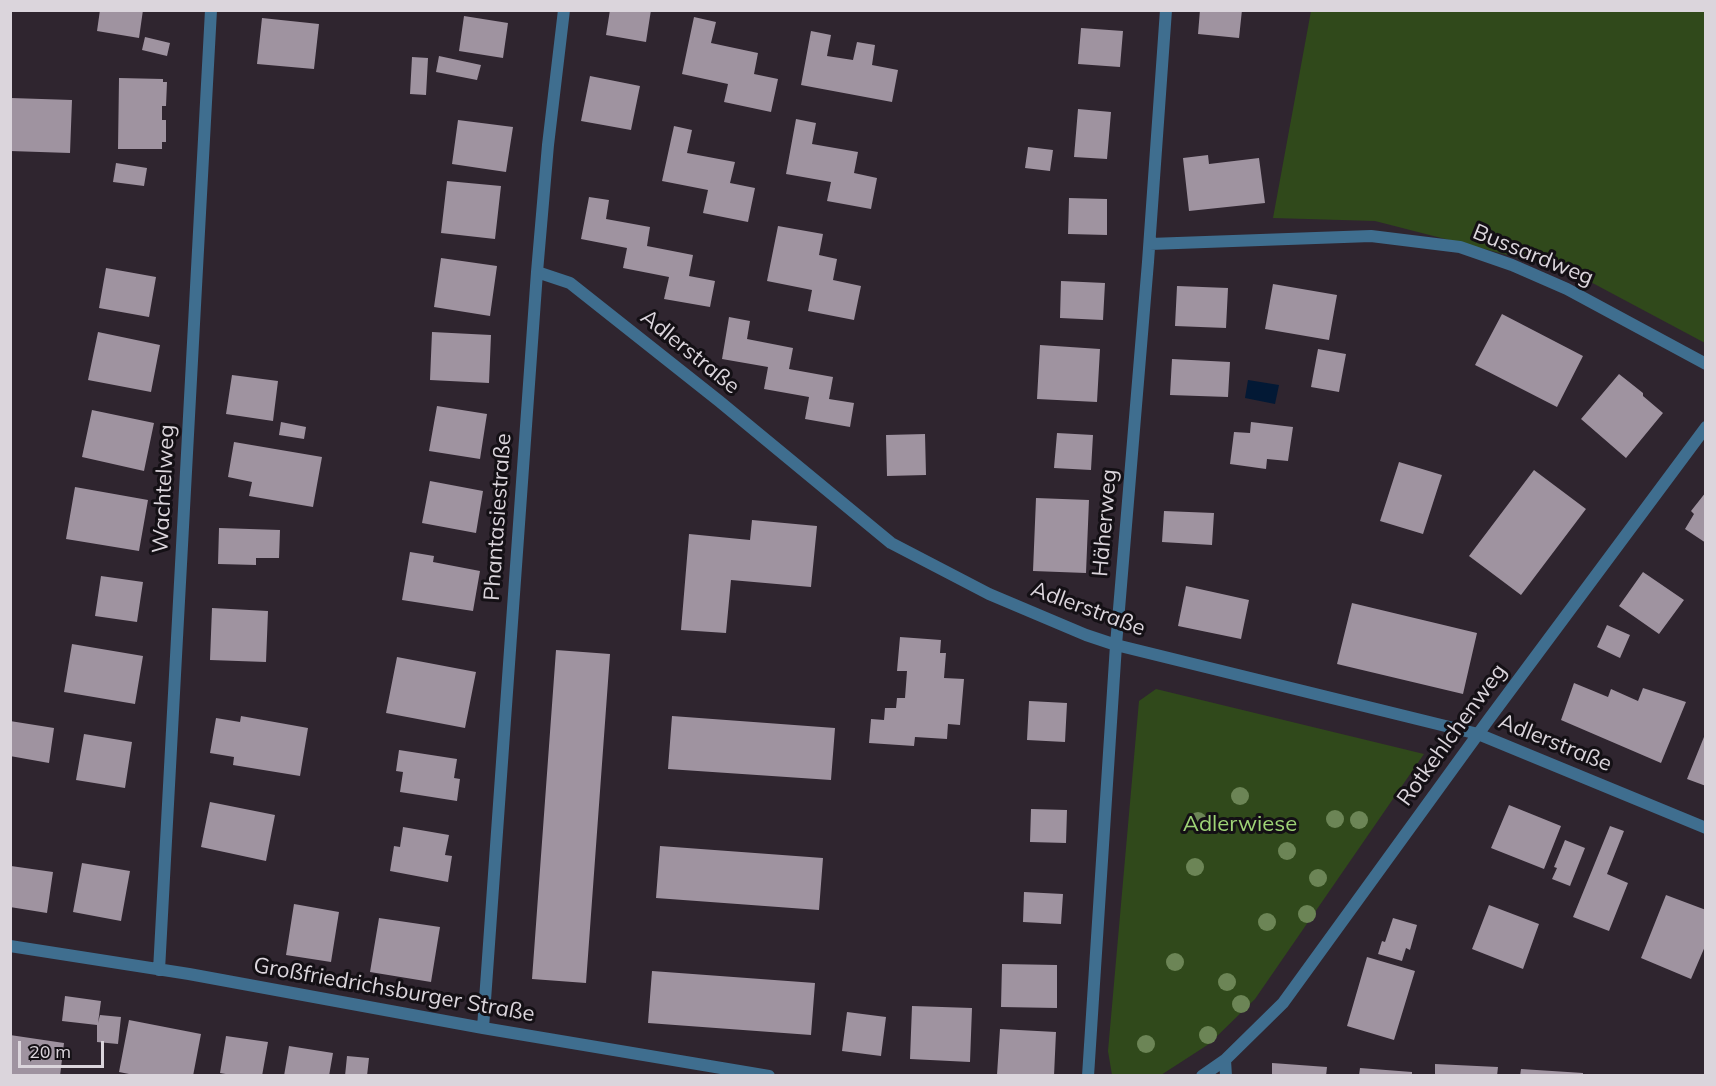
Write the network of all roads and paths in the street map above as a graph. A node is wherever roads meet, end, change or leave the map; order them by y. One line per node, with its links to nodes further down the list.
1 (210, 10): 12 (street, Wachtelweg)
2 (564, 10): 5 (street, Phantasiestraße)
3 (1166, 10): 4 (street, Häherweg)
4 (1150, 244): 6 (street, Bussardweg); 8 (street, Häherweg)
5 (537, 272): 8 (street, Adlerstraße); 13 (street, Phantasiestraße)
6 (1706, 364)
7 (1706, 427): 9 (street, Rotkehlchenweg)
8 (1116, 645): 9 (street, Adlerstraße); 16 (street, Häherweg)
9 (1478, 734): 10 (street, Adlerstraße); 14 (street, Rotkehlchenweg)
10 (1706, 828)
11 (10, 946): 12 (street, Großfriedrichsburger Straße)
12 (159, 970): 13 (street, Großfriedrichsburger Straße)
13 (483, 1028): 15 (street, Großfriedrichsburger Straße)
14 (1225, 1060): 17 (street, Rotkehlchenweg); 18 (street)
15 (769, 1076)
16 (1088, 1076)
17 (1202, 1076)
18 (1226, 1076)

